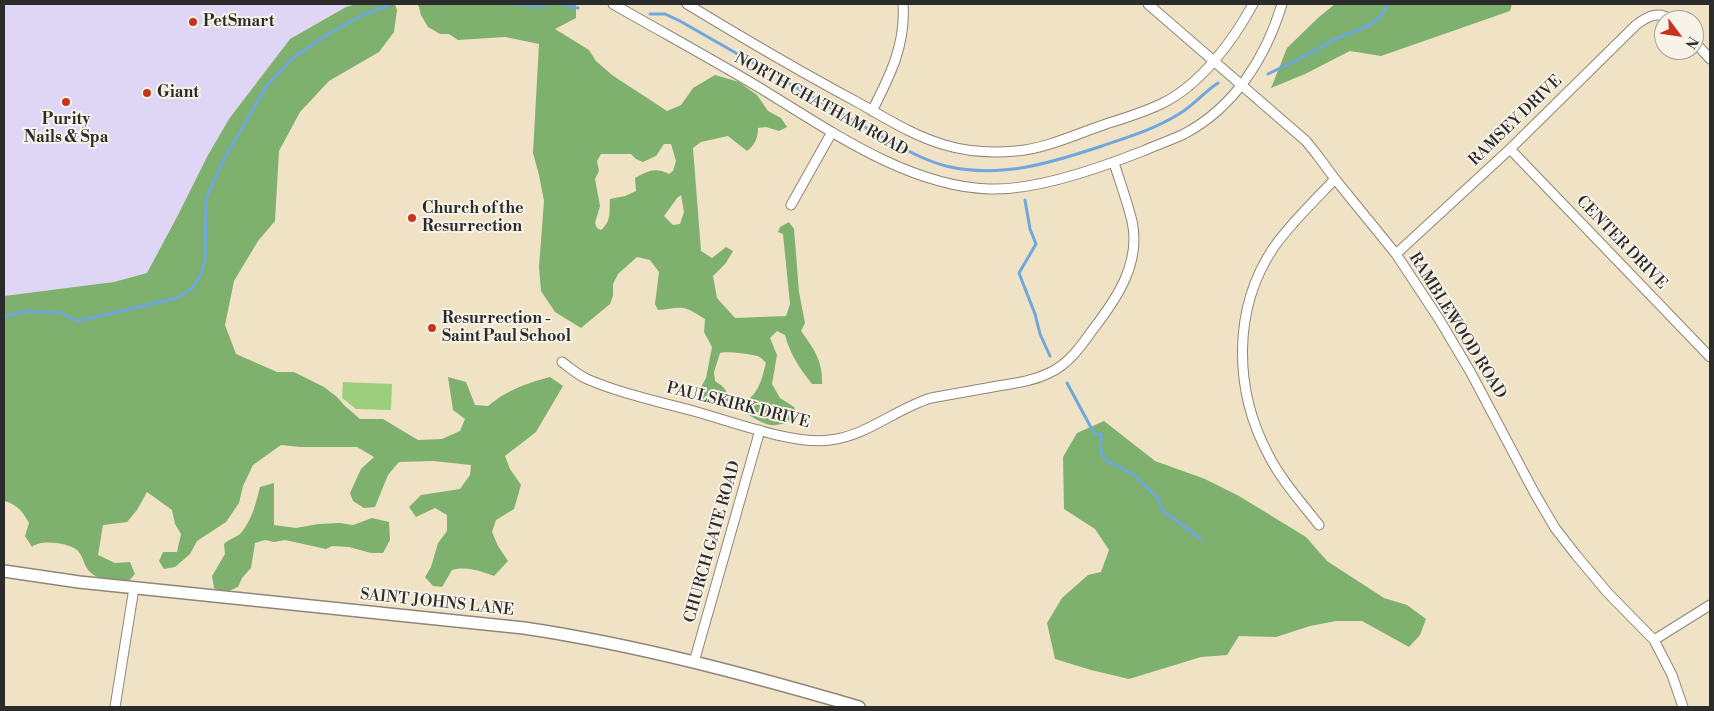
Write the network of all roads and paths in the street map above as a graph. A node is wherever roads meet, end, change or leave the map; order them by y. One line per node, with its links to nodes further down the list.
1 (613, 4): 11 (street, NORTH CHATHAM ROAD)
2 (687, 4): 10 (street, NORTH CHATHAM ROAD)
3 (903, 4): 10 (street)
4 (1148, 4): 8 (street, RAMBLEWOOD ROAD)
5 (1253, 4): 8 (street, NORTH CHATHAM ROAD)
6 (1282, 4): 9 (street, NORTH CHATHAM ROAD)
7 (1654, 14): 12 (street, RAMSEY DRIVE)
8 (1213, 61): 9 (street, RAMBLEWOOD ROAD); 10 (street, NORTH CHATHAM ROAD)
9 (1242, 86): 13 (street, NORTH CHATHAM ROAD); 14 (street, RAMBLEWOOD ROAD)
10 (872, 111)
11 (832, 132): 13 (street, NORTH CHATHAM ROAD); 15 (street)
12 (1510, 149): 16 (street, RAMSEY DRIVE); 17 (street, CENTER DRIVE)
13 (1114, 163): 19 (street, PAULSKIRK DRIVE)
14 (1335, 179): 16 (street, RAMBLEWOOD ROAD); 20 (street)
15 (791, 205)
16 (1396, 254): 24 (street, RAMBLEWOOD ROAD)
17 (1710, 357)
18 (562, 362): 19 (street, PAULSKIRK DRIVE)
19 (760, 430): 25 (street, CHURCH GATE ROAD)
20 (1319, 525)
21 (4, 571): 22 (street, SAINT JOHNS LANE)
22 (134, 588): 25 (street, SAINT JOHNS LANE); 26 (street)
23 (1710, 606): 24 (street)
24 (1654, 640): 28 (street, RAMBLEWOOD ROAD)
25 (694, 662): 27 (street, SAINT JOHNS LANE)
26 (115, 707)
27 (859, 707)
28 (1683, 707)

